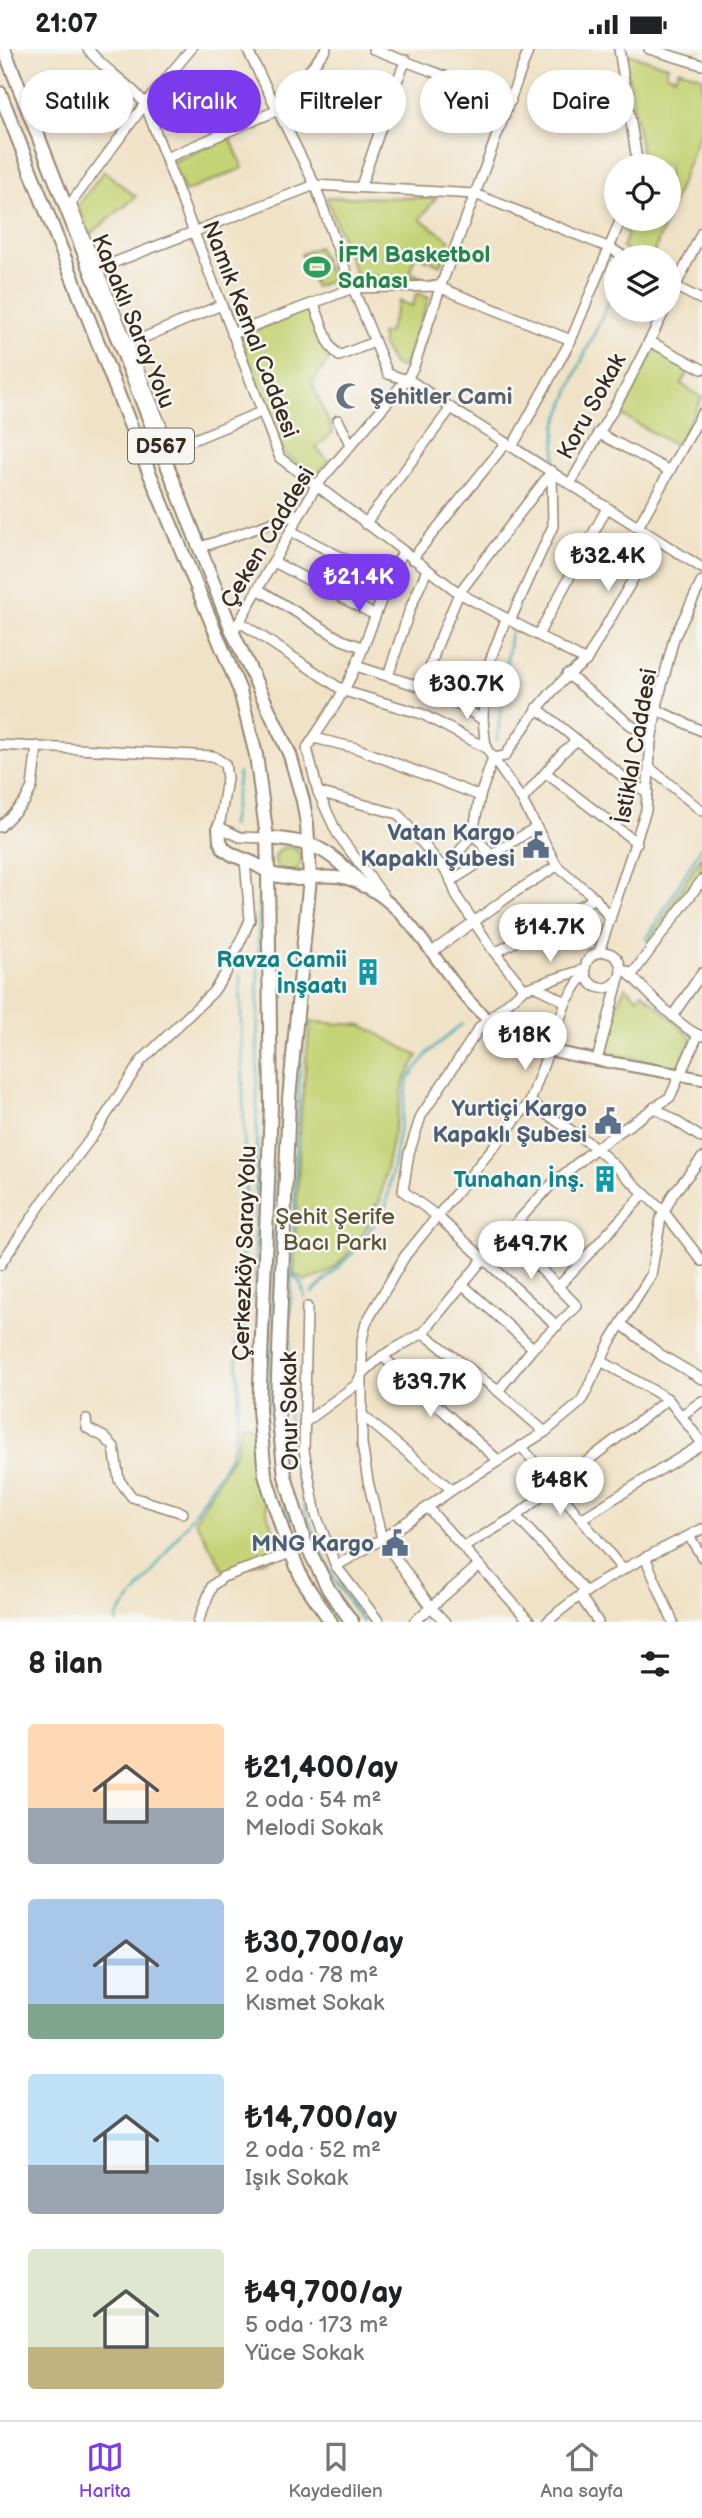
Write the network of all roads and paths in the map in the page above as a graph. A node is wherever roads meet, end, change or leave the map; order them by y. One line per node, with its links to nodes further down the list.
1 (4, 49): 26 (highway, Kapaklı Saray Yolu / D567)
2 (88, 49): 16 (street)
3 (191, 49): 16 (street)
4 (247, 49): 17 (street)
5 (326, 49): 12 (street)
6 (373, 49): 10 (street)
7 (529, 49): 15 (street, Çeken Caddesi)
8 (619, 49): 21 (street)
9 (649, 49): 11 (street)
10 (406, 60): 13 (street); 24 (street)
11 (702, 65)
12 (309, 70)
13 (432, 70)
14 (0, 93): 108 (highway, Kapaklı Saray Yolu / D567)
15 (513, 95)
16 (145, 104): 22 (street, Namık Kemal Caddesi); 26 (street)
17 (275, 104)
18 (275, 111): 22 (street)
19 (289, 133): 23 (street)
20 (499, 133): 25 (street, Çeken Caddesi)
21 (636, 154)
22 (166, 158): 27 (street, Namık Kemal Caddesi)
23 (314, 185): 24 (street); 27 (street); 33 (street)
24 (361, 186): 25 (street)
25 (475, 194): 29 (street); 34 (street, Çeken Caddesi)
26 (69, 206): 32 (highway, Kapaklı Saray Yolu / D567)
27 (194, 231): 32 (street); 38 (street, Namık Kemal Caddesi)
28 (702, 232): 31 (street)
29 (604, 247)
30 (604, 263): 41 (street)
31 (681, 269)
32 (95, 270): 44 (highway, Kapaklı Saray Yolu / D567)
33 (353, 288): 34 (street); 37 (street); 43 (street)
34 (440, 288): 41 (street); 46 (street, Çeken Caddesi)
35 (681, 290): 36 (street)
36 (702, 300)
37 (314, 304): 40 (street); 43 (street)
38 (221, 305): 40 (street, Namık Kemal Caddesi); 44 (street)
39 (659, 322): 42 (street, Koru Sokak)
40 (232, 334): 48 (street, Namık Kemal Caddesi)
41 (571, 340): 53 (street)
42 (649, 341): 45 (street); 51 (street, Koru Sokak)
43 (374, 342): 46 (street)
44 (125, 345): 54 (highway, Kapaklı Saray Yolu / D567)
45 (702, 369)
46 (407, 379): 47 (street); 52 (street, Çeken Caddesi)
47 (451, 408): 53 (street); 61 (street)
48 (261, 411): 54 (street); 58 (street, Namık Kemal Caddesi)
49 (702, 413): 56 (street)
50 (338, 420): 52 (street)
51 (598, 433): 56 (street); 57 (street, Koru Sokak)
52 (350, 444): 58 (street, Çeken Caddesi)
53 (509, 445): 55 (street); 67 (street)
54 (167, 450): 65 (highway, Kapaklı Saray Yolu / D567)
55 (552, 471): 57 (street); 74 (street); 76 (street, Koru Sokak)
56 (670, 471): 62 (street)
57 (570, 484): 59 (street)
58 (316, 487): 60 (street, Çeken Caddesi); 61 (street, Namık Kemal Caddesi)
59 (607, 508): 62 (street); 78 (street)
60 (301, 513): 63 (street, Çeken Caddesi); 65 (street)
61 (365, 524): 66 (street, Namık Kemal Caddesi)
62 (638, 527): 64 (street)
63 (291, 531): 68 (street, Çeken Caddesi); 71 (street)
64 (656, 539): 69 (street); 80 (street)
65 (201, 547): 77 (highway, Kapaklı Saray Yolu / D567)
66 (403, 552): 67 (street, Namık Kemal Caddesi); 71 (street)
67 (412, 559): 70 (street, Namık Kemal Caddesi)
68 (274, 562): 73 (street, Çeken Caddesi); 75 (street)
69 (702, 568)
70 (427, 570): 74 (street, Namık Kemal Caddesi); 83 (street)
71 (387, 581): 75 (street)
72 (702, 581): 87 (street, İstiklal Caddesi)
73 (258, 589): 77 (street, Çeken Caddesi); 79 (street)
74 (459, 593): 76 (street, Namık Kemal Caddesi); 84 (street)
75 (375, 615): 79 (street)
76 (508, 620): 78 (street, Namık Kemal Caddesi); 88 (street, Koru Sokak)
77 (237, 627): 85 (street); 110 (highway, Kapaklı Saray Yolu / D567)
78 (538, 635): 80 (street, Namık Kemal Caddesi)
79 (362, 647): 81 (street)
80 (586, 661): 82 (street)
81 (356, 666): 83 (street); 85 (street)
82 (567, 674): 86 (street); 92 (street)
83 (388, 676): 84 (street)
84 (424, 687): 88 (street)
85 (344, 691): 90 (street); 95 (street)
86 (537, 708): 91 (street); 96 (street)
87 (657, 710): 89 (street); 92 (street, İstiklal Caddesi)
88 (484, 720): 95 (street, Koru Sokak)
89 (702, 731)
90 (314, 738): 99 (street); 101 (street)
91 (577, 740): 98 (street); 100 (street)
92 (651, 740): 97 (street, İstiklal Caddesi)
93 (0, 745): 94 (street)
94 (37, 746): 104 (street); 105 (street)
95 (486, 748): 96 (street)
96 (493, 758): 101 (street); 102 (street)
97 (650, 768): 100 (street, İstiklal Caddesi); 103 (street)
98 (545, 773): 102 (street); 109 (street)
99 (318, 792): 116 (street); 120 (street)
100 (648, 792): 109 (street, İstiklal Caddesi)
101 (480, 796): 107 (street)
102 (522, 800): 106 (street)
103 (702, 811)
104 (0, 827)
105 (219, 827): 108 (street); 112 (highway)
106 (536, 827): 111 (street); 113 (street)
107 (473, 832): 111 (street); 116 (street)
108 (267, 838): 110 (highway); 114 (highway, D567)
109 (637, 843): 121 (street, İstiklal Caddesi)
110 (309, 844): 115 (highway, D567); 118 (highway)
111 (492, 857): 116 (street)
112 (245, 860): 114 (highway); 152 (street)
113 (557, 866): 119 (street); 122 (street)
114 (268, 870): 115 (highway); 185 (highway, Çerkezköy Saray Yolu / D567)
115 (310, 877): 118 (main road); 195 (highway, Çerkezköy Saray Yolu / D567)
116 (450, 878): 122 (street)
117 (702, 880): 129 (street)
118 (364, 886): 120 (main road)
119 (595, 898): 121 (street); 125 (street)
120 (388, 902): 123 (main road)
121 (610, 919): 124 (street, İstiklal Caddesi)
122 (475, 922): 123 (street); 125 (street)
123 (432, 952): 135 (main road)
124 (599, 952): 126 (street); 127 (street)
125 (495, 953): 132 (street)
126 (621, 964): 129 (street); 130 (street)
127 (585, 970): 130 (street); 131 (street); 133 (street)
128 (702, 972): 134 (street)
129 (631, 976): 134 (street)
130 (619, 980): 138 (street)
131 (534, 986): 132 (street); 133 (street)
132 (524, 989): 135 (street)
133 (566, 1002): 137 (street)
134 (673, 1015): 136 (street)
135 (488, 1020): 137 (main road); 148 (street)
136 (700, 1035): 139 (street)
137 (548, 1051): 138 (main road); 141 (street)
138 (597, 1060): 139 (main road)
139 (681, 1075): 140 (main road); 142 (street)
140 (702, 1079)
141 (530, 1102): 144 (street); 148 (street)
142 (654, 1107): 143 (street); 144 (street)
143 (702, 1138)
144 (596, 1148): 146 (street); 149 (street)
145 (702, 1158): 147 (street)
146 (644, 1194): 147 (street); 154 (street)
147 (664, 1212): 151 (street); 156 (street)
148 (437, 1216): 150 (street); 162 (street)
149 (506, 1234): 150 (street); 154 (street)
150 (483, 1259): 153 (street); 157 (street)
151 (702, 1261)
152 (0, 1265)
153 (462, 1284): 158 (street); 159 (street)
154 (558, 1287): 157 (street)
155 (307, 1307): 170 (street, Onur Sokak)
156 (621, 1324): 161 (street); 163 (street)
157 (557, 1326): 159 (street)
158 (423, 1333): 160 (street); 164 (street)
159 (533, 1348): 164 (street)
160 (382, 1356): 162 (street); 174 (street)
161 (601, 1361): 165 (street); 171 (street)
162 (362, 1374): 167 (street); 170 (street)
163 (702, 1379)
164 (498, 1391): 171 (street)
165 (668, 1399): 168 (street); 175 (street)
166 (702, 1401): 168 (street)
167 (362, 1415): 176 (street); 183 (street)
168 (682, 1415): 172 (street)
169 (86, 1419): 178 (street)
170 (304, 1423): 189 (street, Onur Sokak)
171 (545, 1432): 173 (street)
172 (702, 1444): 180 (street)
173 (521, 1446): 174 (street); 175 (street)
174 (498, 1460): 176 (street)
175 (555, 1487): 179 (street); 180 (street)
176 (452, 1490): 177 (street)
177 (428, 1508): 183 (street); 184 (street)
178 (183, 1513)
179 (516, 1516): 184 (street); 191 (street)
180 (581, 1519): 190 (street)
181 (702, 1529): 182 (street)
182 (689, 1536): 186 (street); 187 (street)
183 (382, 1539): 189 (street); 192 (street)
184 (464, 1547): 188 (street)
185 (291, 1553): 193 (street); 194 (highway, Çerkezköy Saray Yolu / D567)
186 (645, 1557): 190 (street); 202 (street)
187 (702, 1557)
188 (479, 1565): 192 (street); 199 (street)
189 (336, 1566): 196 (street, Onur Sokak)
190 (623, 1570): 191 (street)
191 (583, 1594): 200 (street); 201 (street)
192 (431, 1607): 197 (street); 198 (street)
193 (198, 1622)
194 (331, 1622)
195 (352, 1622)
196 (379, 1622)
197 (414, 1622)
198 (445, 1622)
199 (530, 1622)
200 (547, 1622)
201 (598, 1622)
202 (673, 1622)

